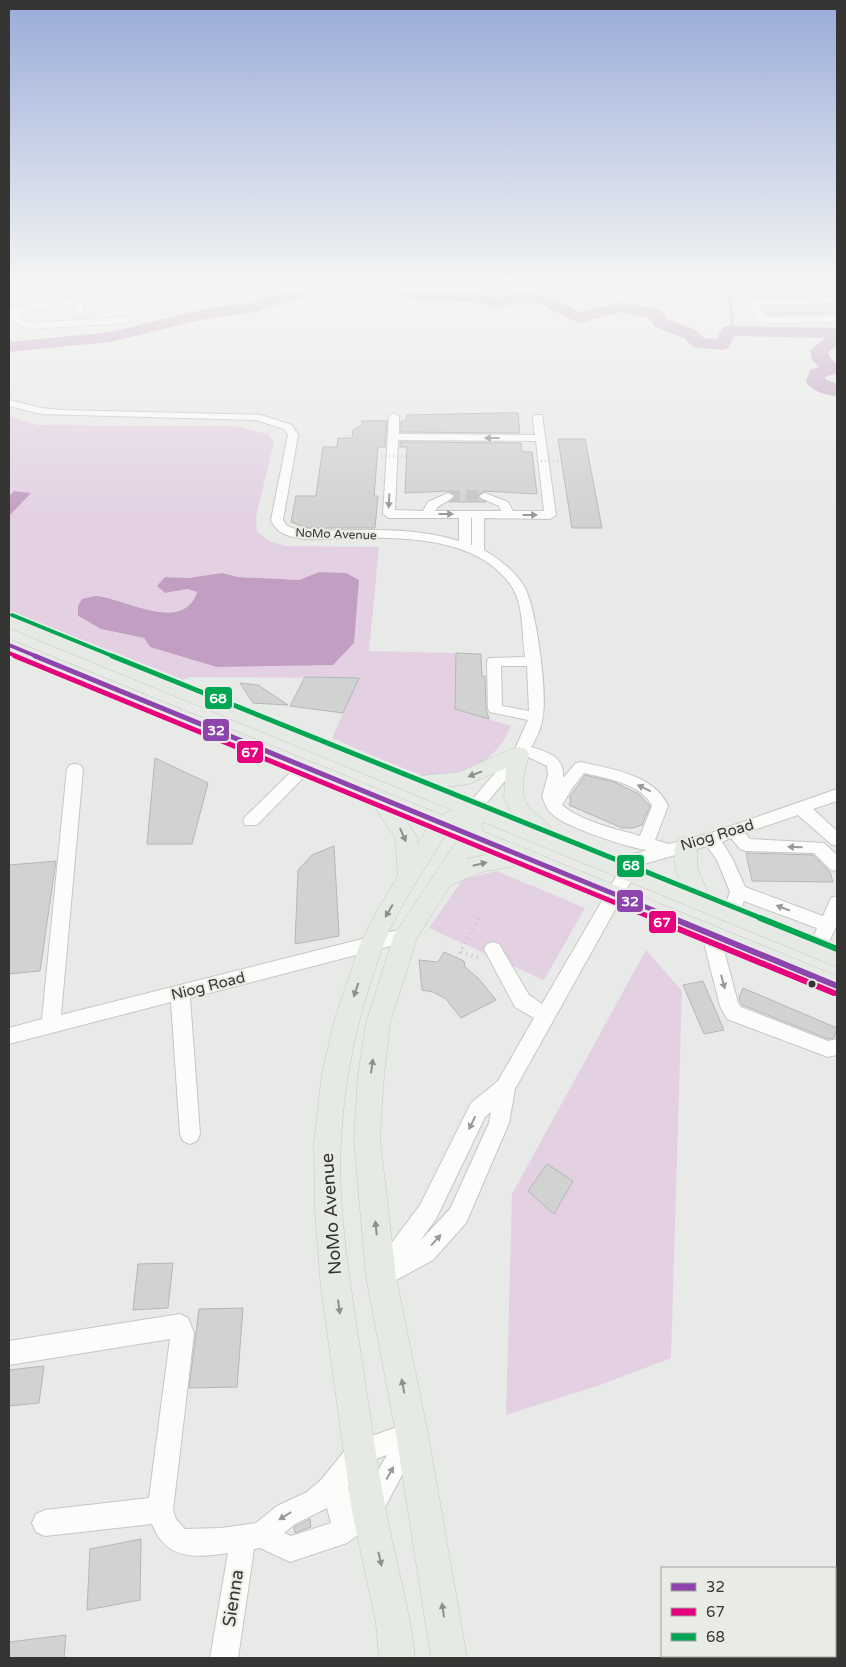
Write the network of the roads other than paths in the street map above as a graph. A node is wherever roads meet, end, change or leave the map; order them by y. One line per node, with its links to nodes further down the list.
1 (9, 403): 11 (street, NoMo Avenue)
2 (394, 416): 4 (lane)
3 (538, 417): 5 (street)
4 (393, 437): 5 (street, one-way to 4); 8 (street, one-way to 8)
5 (540, 438): 10 (street, one-way to 5)
6 (448, 496): 8 (lane)
7 (485, 496): 10 (lane)
8 (427, 514): 9 (street, one-way to 9)
9 (471, 515): 10 (street); 11 (street)
10 (509, 515)
11 (472, 549): 14 (street, NoMo Avenue)
12 (9, 622): 19 (main road)
13 (9, 645): 17 (main road)
14 (533, 662): 15 (street, NoMo Avenue); 15 (street)
15 (536, 717): 16 (street, NoMo Avenue)
16 (520, 752): 19 (main road, one-way to 19); 22 (street); 24 (street, NoMo Avenue); 31 (main road)
17 (305, 767): 21 (main road); 25 (street)
18 (75, 769): 53 (street)
19 (409, 783): 24 (main road)
20 (837, 795): 23 (street, Niog Road)
21 (380, 799): 26 (main road); 37 (main road, one-way to 37)
22 (553, 806): 32 (street); 32 (street, one-way to 22)
23 (801, 808): 27 (street, Niog Road); 30 (street)
24 (472, 810): 26 (main road, NoMo Avenue); 28 (main road); 31 (main road)
25 (251, 821)
26 (441, 824): 28 (main road); 37 (main road, NoMo Avenue)
27 (734, 831): 29 (street, Niog Road); 35 (street, one-way to 27)
28 (471, 836): 34 (main road); 38 (main road)
29 (711, 839): 33 (street, Niog Road); 39 (street)
30 (837, 840)
31 (559, 843): 36 (main road)
32 (645, 844): 33 (street)
33 (677, 847): 36 (street, Niog Road); 41 (main road)
34 (522, 857): 38 (main road, one-way to 34); 40 (main road)
35 (837, 865)
36 (628, 872): 40 (street, Niog Road); 41 (main road)
37 (409, 877): 47 (main road, NoMo Avenue, one-way to 47)
38 (442, 880): 45 (main road)
39 (739, 892): 43 (street); 44 (street, one-way to 39)
40 (615, 896): 46 (main road); 52 (street, Niog Road)
41 (702, 902): 43 (main road)
42 (837, 903): 44 (street)
43 (731, 914): 49 (main road)
44 (828, 925): 49 (street)
45 (406, 935): 47 (street, Niog Road); 58 (main road, one-way to 45)
46 (710, 935): 50 (main road); 55 (street, one-way to 55)
47 (372, 944): 51 (street, Niog Road); 61 (main road, NoMo Avenue, one-way to 61)
48 (493, 949): 52 (street)
49 (827, 953)
50 (837, 986)
51 (180, 992): 53 (street, Niog Road); 57 (street)
52 (546, 1016): 56 (street, Niog Road)
53 (51, 1026): 54 (street, Niog Road)
54 (9, 1036)
55 (837, 1047)
56 (505, 1087): 58 (street, one-way to 58); 58 (street, one-way to 56)
57 (190, 1134)
58 (381, 1277): 60 (main road, one-way to 58)
59 (9, 1353): 63 (street)
60 (412, 1434): 61 (street); 64 (street, one-way to 60); 69 (main road, one-way to 60)
61 (360, 1452): 62 (street); 64 (main road, NoMo Avenue)
62 (334, 1483): 64 (street); 66 (street, one-way to 66)
63 (160, 1510): 65 (street); 66 (street)
64 (357, 1520): 66 (street); 68 (main road, NoMo Avenue, one-way to 68)
65 (45, 1523)
66 (252, 1536): 67 (street, Sienna)
67 (224, 1658)
68 (397, 1658)
69 (449, 1658)

